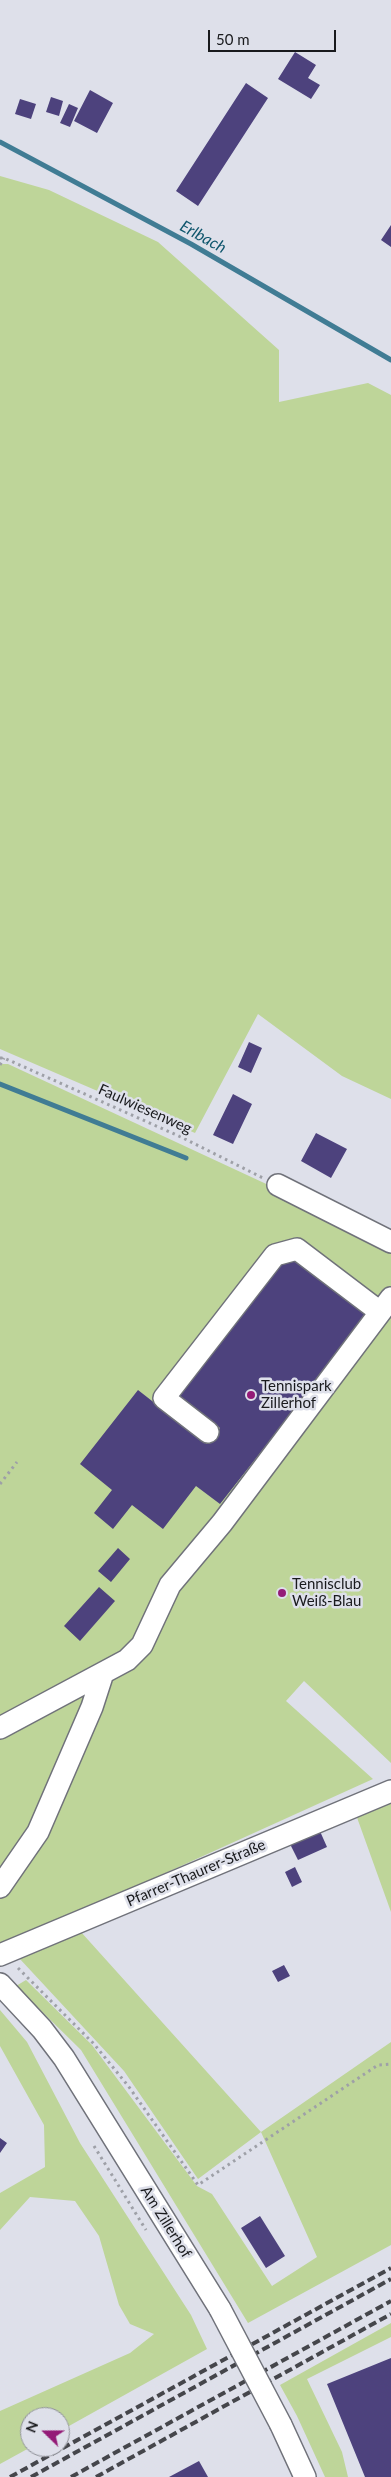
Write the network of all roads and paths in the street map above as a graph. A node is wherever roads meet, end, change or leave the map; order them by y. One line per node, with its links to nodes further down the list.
1 (2, 1058): 2 (path); 3 (path, Faulwiesenweg)
2 (0, 1065)
3 (278, 1185): 4 (street)
4 (391, 1242)
5 (386, 1305): 6 (street); 9 (street)
6 (208, 1432)
7 (17, 1462): 8 (path)
8 (0, 1484)
9 (103, 1673): 10 (street); 12 (street)
10 (0, 1728)
11 (391, 1790): 13 (street, Pfarrer-Thaurer-Straße)
12 (0, 1887)
13 (2, 1954): 15 (path)
14 (0, 1984): 16 (street, Am Zillerhof, bridge)
15 (391, 2064)
16 (305, 2477)

